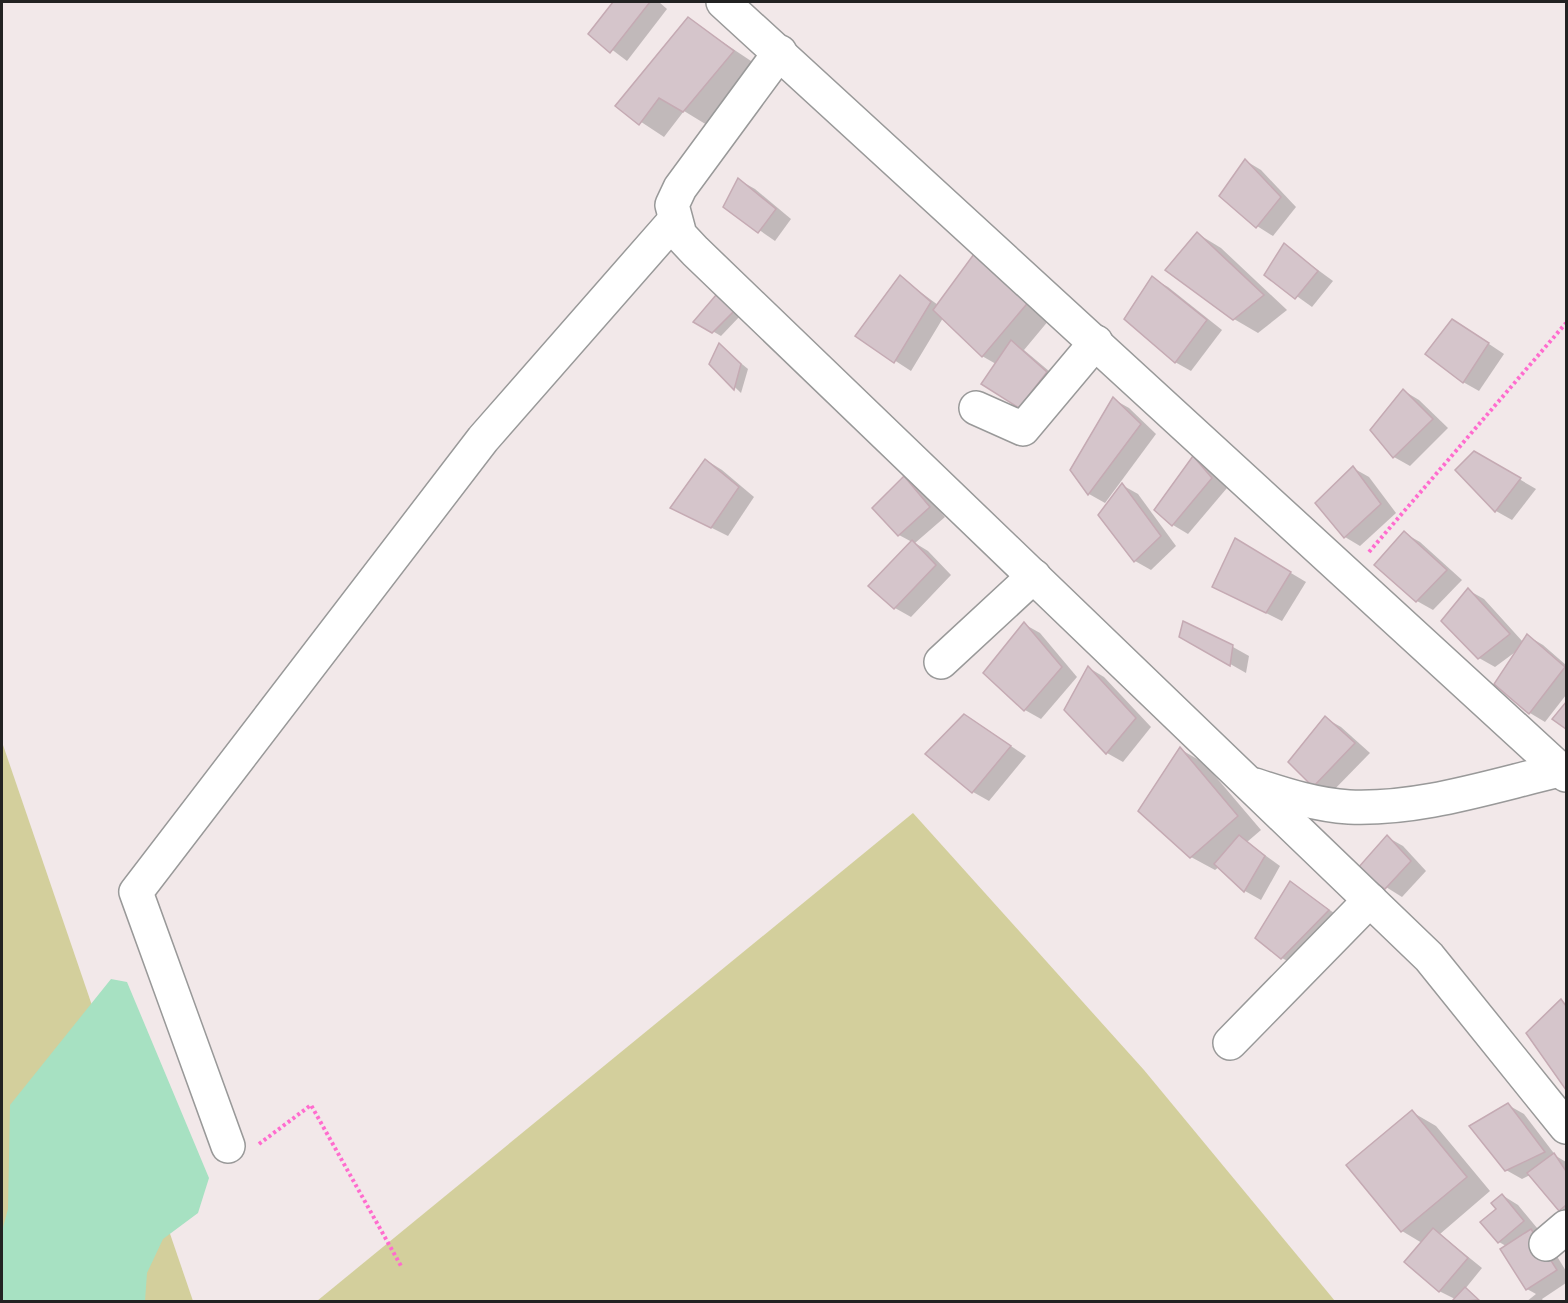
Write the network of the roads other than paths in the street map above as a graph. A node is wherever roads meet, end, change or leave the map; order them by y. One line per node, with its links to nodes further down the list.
1 (723, 2): 2 (street)
2 (780, 52): 3 (street); 4 (street)
3 (675, 220): 6 (street); 13 (street)
4 (1096, 342): 5 (street); 8 (street)
5 (976, 408)
6 (1034, 576): 7 (street); 9 (street)
7 (941, 662)
8 (1563, 772): 9 (street)
9 (1248, 783): 10 (street)
10 (1370, 900): 11 (street); 12 (street)
11 (1230, 1043)
12 (1566, 1127)
13 (228, 1146)

